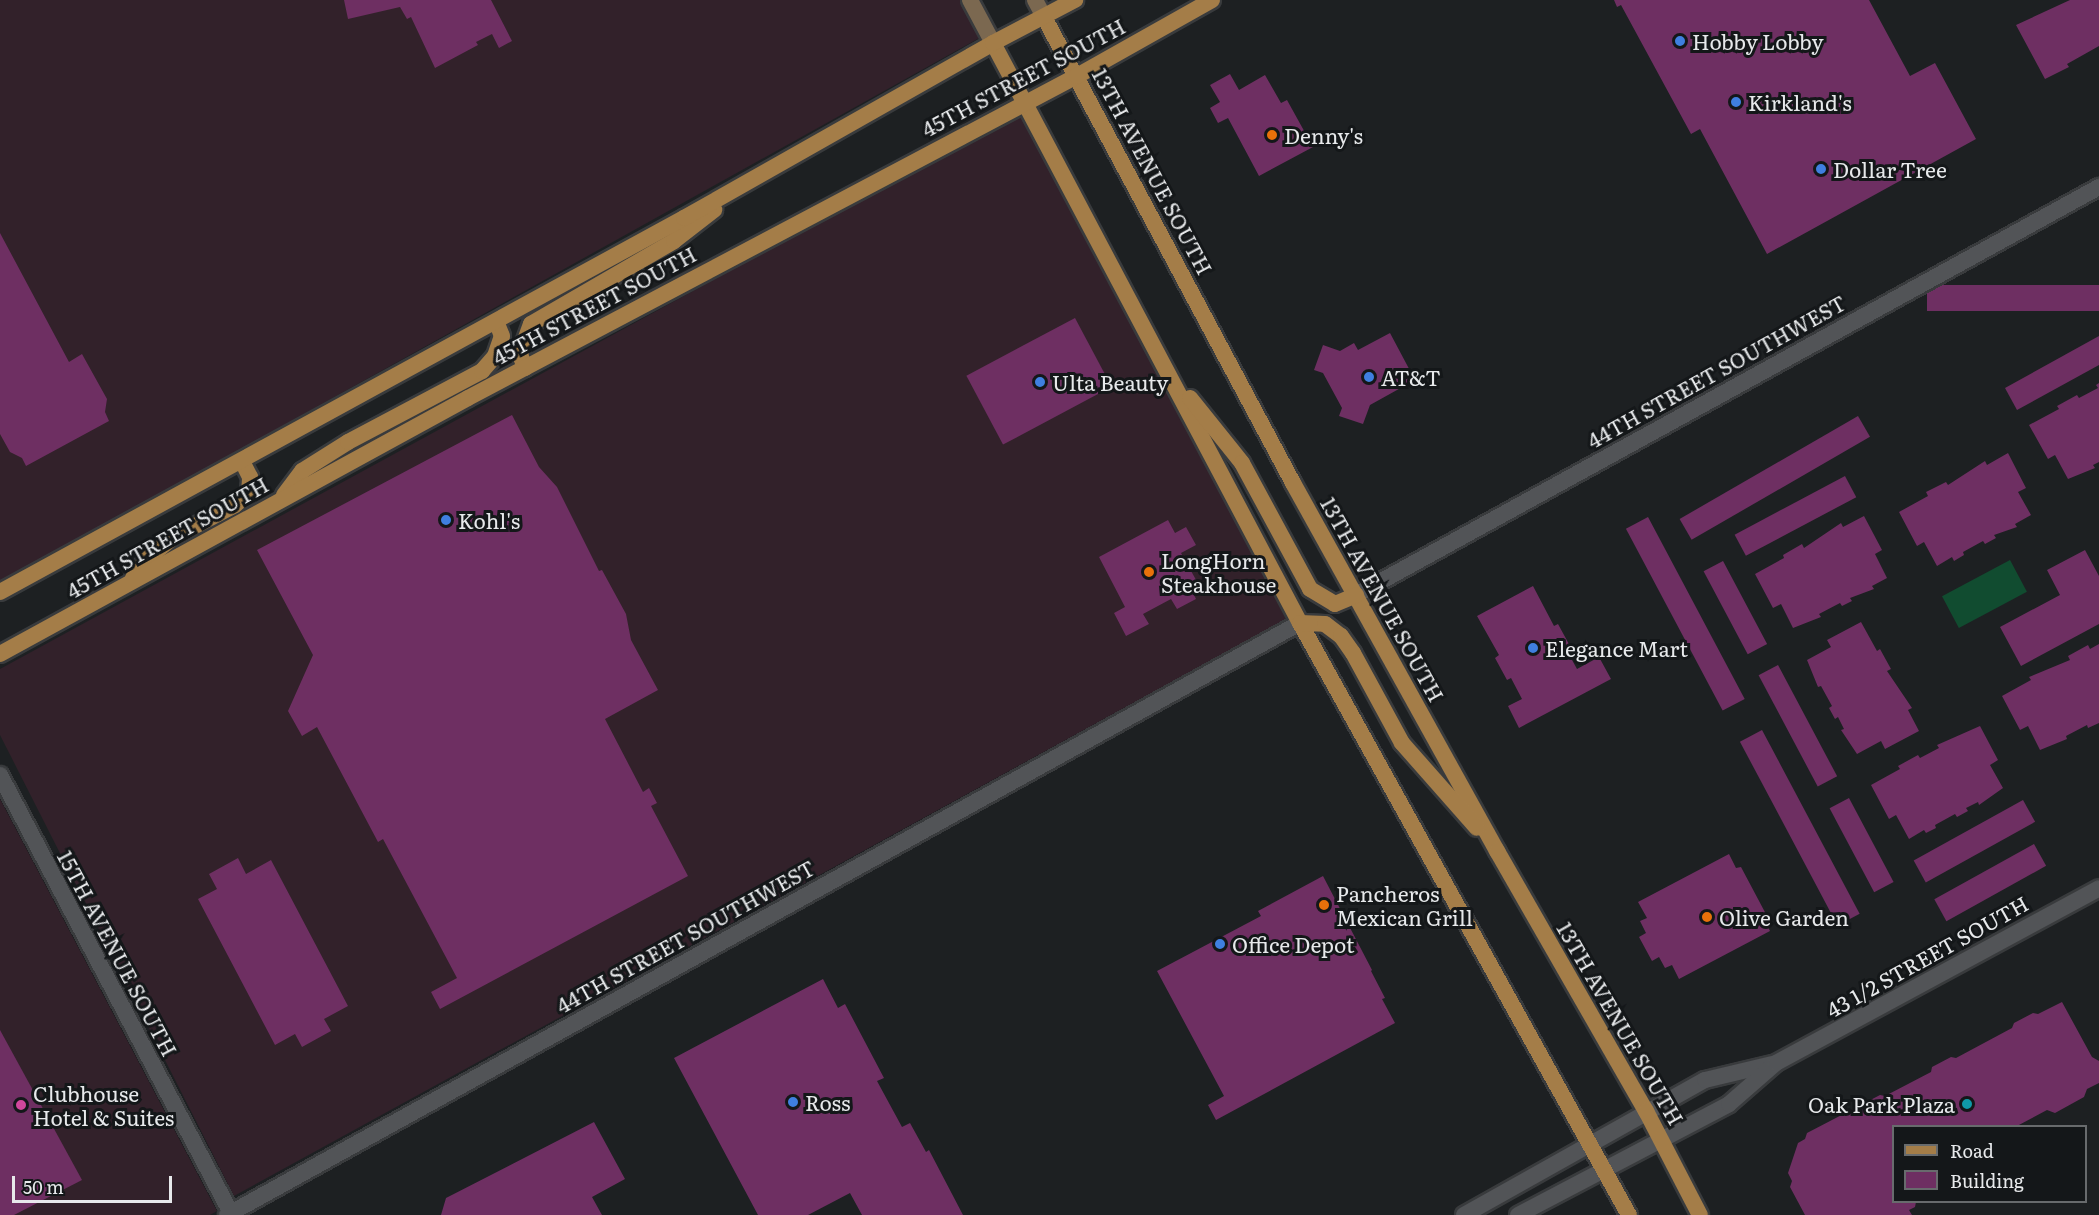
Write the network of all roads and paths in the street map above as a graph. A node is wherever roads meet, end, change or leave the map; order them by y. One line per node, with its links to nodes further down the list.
1 (970, 0): 6 (main road)
2 (1035, 0): 5 (main road, 13TH AVENUE SOUTH)
3 (1075, 0): 5 (main road, 45TH STREET SOUTH)
4 (1212, 0): 7 (main road, 45TH STREET SOUTH)
5 (1044, 17): 6 (main road, 45TH STREET SOUTH); 7 (main road, 13TH AVENUE SOUTH)
6 (993, 43): 8 (main road); 9 (main road, 45TH STREET SOUTH)
7 (1077, 76): 8 (main road, 45TH STREET SOUTH); 18 (main road, 13TH AVENUE SOUTH)
8 (1026, 102): 12 (main road, 45TH STREET SOUTH); 13 (main road)
9 (763, 173): 11 (main road, 45TH STREET SOUTH); 12 (main road)
10 (2099, 187): 18 (street, 44TH STREET SOUTHWEST)
11 (496, 321): 14 (main road, 45TH STREET SOUTH); 15 (main road)
12 (525, 368): 15 (main road, 45TH STREET SOUTH)
13 (1166, 368): 18 (main road); 19 (main road)
14 (242, 461): 16 (main road); 17 (main road, 45TH STREET SOUTH)
15 (279, 501): 16 (main road, 45TH STREET SOUTH)
16 (131, 582): 20 (main road, 45TH STREET SOUTH)
17 (0, 592)
18 (1356, 595): 22 (main road, 13TH AVENUE SOUTH)
19 (1300, 623): 22 (main road); 27 (main road); 29 (street, 44TH STREET SOUTHWEST)
20 (0, 654)
21 (0, 776): 29 (street, 15TH AVENUE SOUTH)
22 (1497, 852): 25 (main road, 13TH AVENUE SOUTH)
23 (2099, 888): 24 (street, 43 1/2 STREET SOUTH)
24 (1776, 1063): 25 (street, 43 1/2 STREET SOUTH); 26 (street, 43 1/2 STREET SOUTH)
25 (1646, 1111): 26 (main road, 13TH AVENUE SOUTH); 27 (street, 43 1/2 STREET SOUTH)
26 (1661, 1140): 28 (street, 43 1/2 STREET SOUTH); 33 (main road, 13TH AVENUE SOUTH)
27 (1590, 1143): 28 (main road); 30 (street, 43 1/2 STREET SOUTH)
28 (1605, 1170): 31 (street, 43 1/2 STREET SOUTH); 32 (main road)
29 (230, 1214)
30 (1464, 1215)
31 (1518, 1215)
32 (1629, 1215)
33 (1700, 1215)

